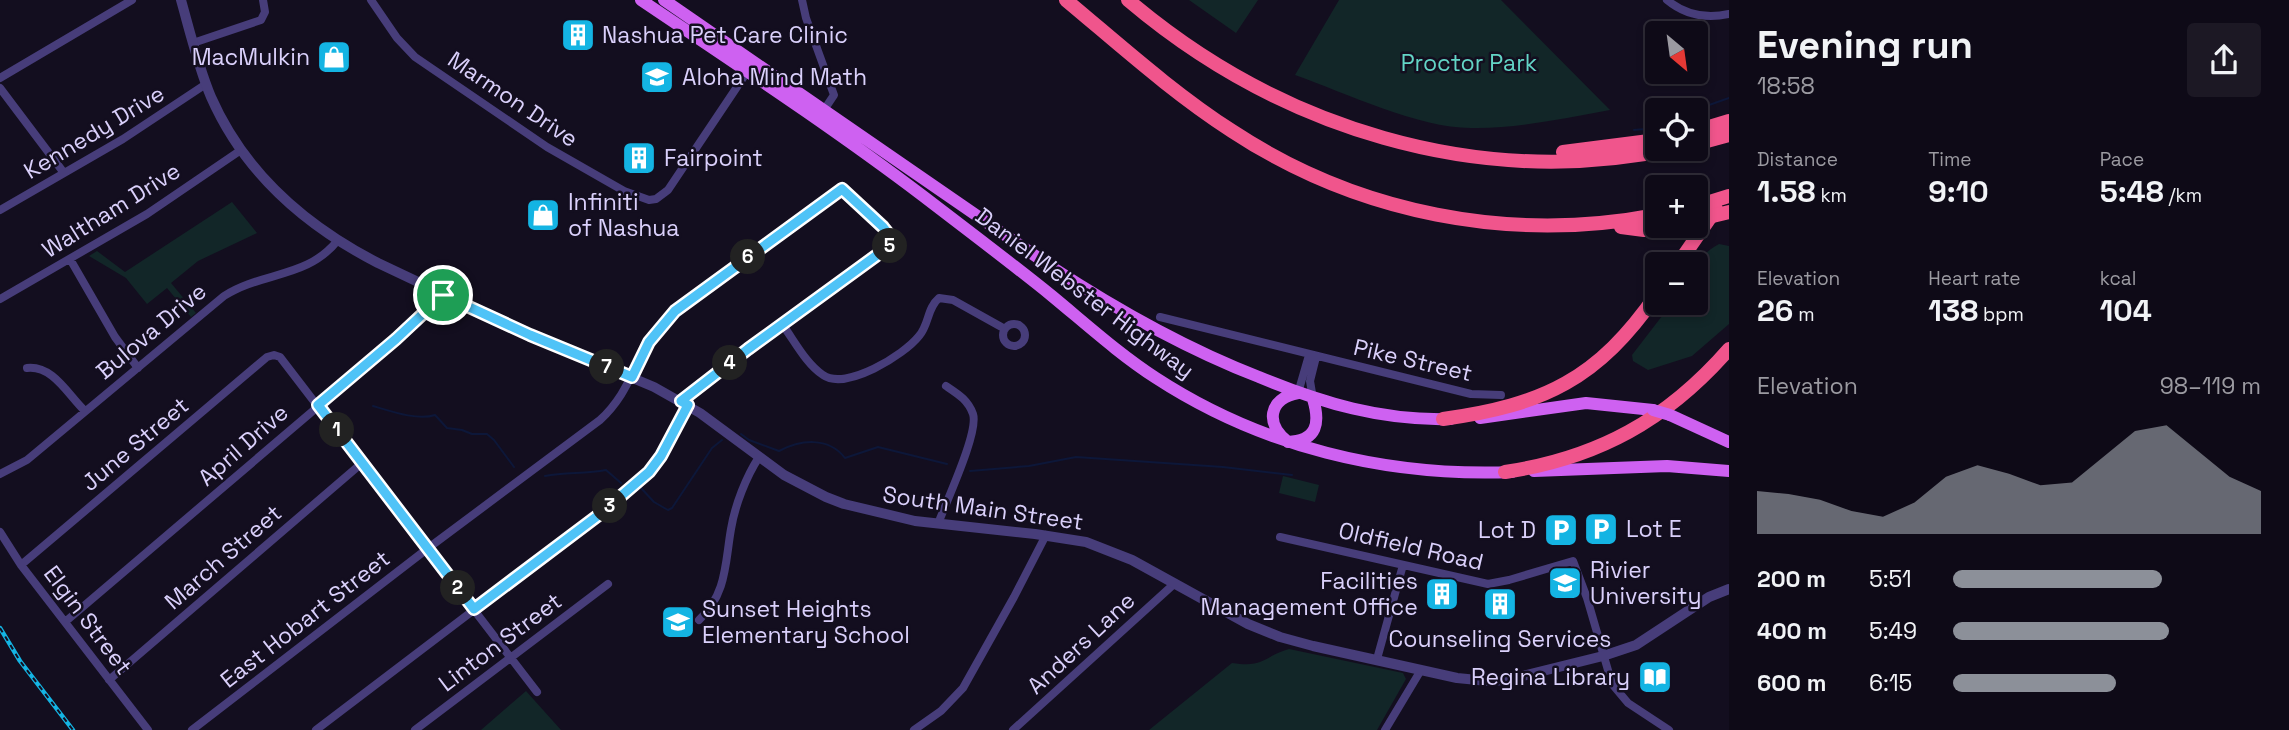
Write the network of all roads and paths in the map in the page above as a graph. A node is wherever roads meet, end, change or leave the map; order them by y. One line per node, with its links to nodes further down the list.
1 (132, 0): 14 (street)
2 (181, 0): 12 (street, South Main Street)
3 (263, 0): 12 (street)
4 (371, 0): 13 (street, Marmon Drive)
5 (641, 0): 13 (main road, Daniel Webster Highway)
6 (664, 0): 13 (main road, Daniel Webster Highway)
7 (802, 0): 17 (street)
8 (1066, 0): 33 (highway)
9 (1128, 0): 23 (highway)
10 (1667, 0): 11 (street)
11 (1729, 14)
12 (193, 43): 15 (street, South Main Street)
13 (751, 67): 17 (main road, Daniel Webster Highway); 57 (main road, Daniel Webster Highway)
14 (0, 78)
15 (206, 84): 24 (street, South Main Street); 26 (street, Kennedy Drive)
16 (0, 88): 26 (street)
17 (824, 110): 50 (main road, Daniel Webster Highway)
18 (1729, 121): 19 (highway)
19 (1708, 127)
20 (1729, 135): 21 (highway)
21 (1708, 141)
22 (1645, 142): 23 (highway)
23 (1425, 149): 25 (highway)
24 (241, 150): 35 (street, South Main Street); 37 (street, Waltham Drive)
25 (1645, 153)
26 (64, 173): 29 (street, Kennedy Drive)
27 (1729, 193): 28 (highway, bridge); 36 (highway)
28 (1708, 204)
29 (0, 210)
30 (1708, 211): 31 (highway, bridge)
31 (1729, 212)
32 (1645, 217): 33 (highway)
33 (1602, 224): 34 (highway)
34 (1645, 230)
35 (338, 240): 38 (street, South Main Street); 47 (street, Bulova Drive)
36 (1687, 252)
37 (70, 260): 39 (street, Waltham Drive); 47 (street)
38 (443, 295): 48 (street, South Main Street); 54 (street, April Drive)
39 (0, 299)
40 (1645, 310): 56 (highway)
41 (1160, 317): 45 (street, Pike Street)
42 (782, 324): 43 (street); 48 (street, East Hobart Street); 53 (street)
43 (1004, 329)
44 (1729, 349): 62 (highway)
45 (1313, 356): 50 (street); 51 (street, Pike Street); 52 (street)
46 (27, 368): 55 (street)
47 (138, 368): 55 (street, Bulova Drive)
48 (632, 377): 53 (street, South Main Street); 68 (street, East Hobart Street)
49 (946, 387): 64 (street)
50 (1298, 393): 52 (main road, Daniel Webster Highway); 57 (main road)
51 (1501, 394)
52 (1313, 399): 56 (main road, Daniel Webster Highway); 57 (main road)
53 (684, 403): 59 (street, South Main Street); 74 (street)
54 (318, 405): 60 (street); 69 (street, June Street); 76 (street, April Drive)
55 (85, 411): 63 (street, Bulova Drive)
56 (1443, 419): 58 (main road, Daniel Webster Highway, bridge)
57 (1288, 442): 62 (main road, Daniel Webster Highway)
58 (1729, 442)
59 (759, 457): 64 (street, South Main Street); 75 (street)
60 (362, 463): 68 (street); 81 (street, March Street)
61 (1729, 471): 62 (main road, Daniel Webster Highway)
62 (1505, 472)
63 (0, 474)
64 (938, 524): 66 (street, South Main Street)
65 (0, 532): 69 (street, Elgin Street)
66 (1046, 535): 72 (street, South Main Street); 87 (street)
67 (1280, 537): 70 (street, Oldfield Road)
68 (427, 548): 74 (street); 84 (street, East Hobart Street)
69 (21, 565): 76 (street, Elgin Street)
70 (1403, 565): 77 (street, Oldfield Road); 79 (street)
71 (608, 584): 78 (street, Linton Street)
72 (1174, 584): 79 (street, South Main Street); 88 (street, Anders Lane)
73 (1729, 589): 77 (street, South Main Street)
74 (474, 609): 78 (street); 85 (street)
75 (699, 620)
76 (65, 622): 81 (street, Elgin Street)
77 (1603, 656): 80 (street, South Main Street); 90 (street)
78 (510, 658): 82 (street); 86 (street, Linton Street)
79 (1377, 659): 80 (street, South Main Street)
80 (1421, 670): 89 (street)
81 (109, 680): 83 (street, Elgin Street)
82 (537, 692)
83 (148, 730)
84 (192, 730)
85 (316, 730)
86 (415, 730)
87 (914, 730)
88 (1013, 730)
89 (1385, 730)
90 (1669, 730)

